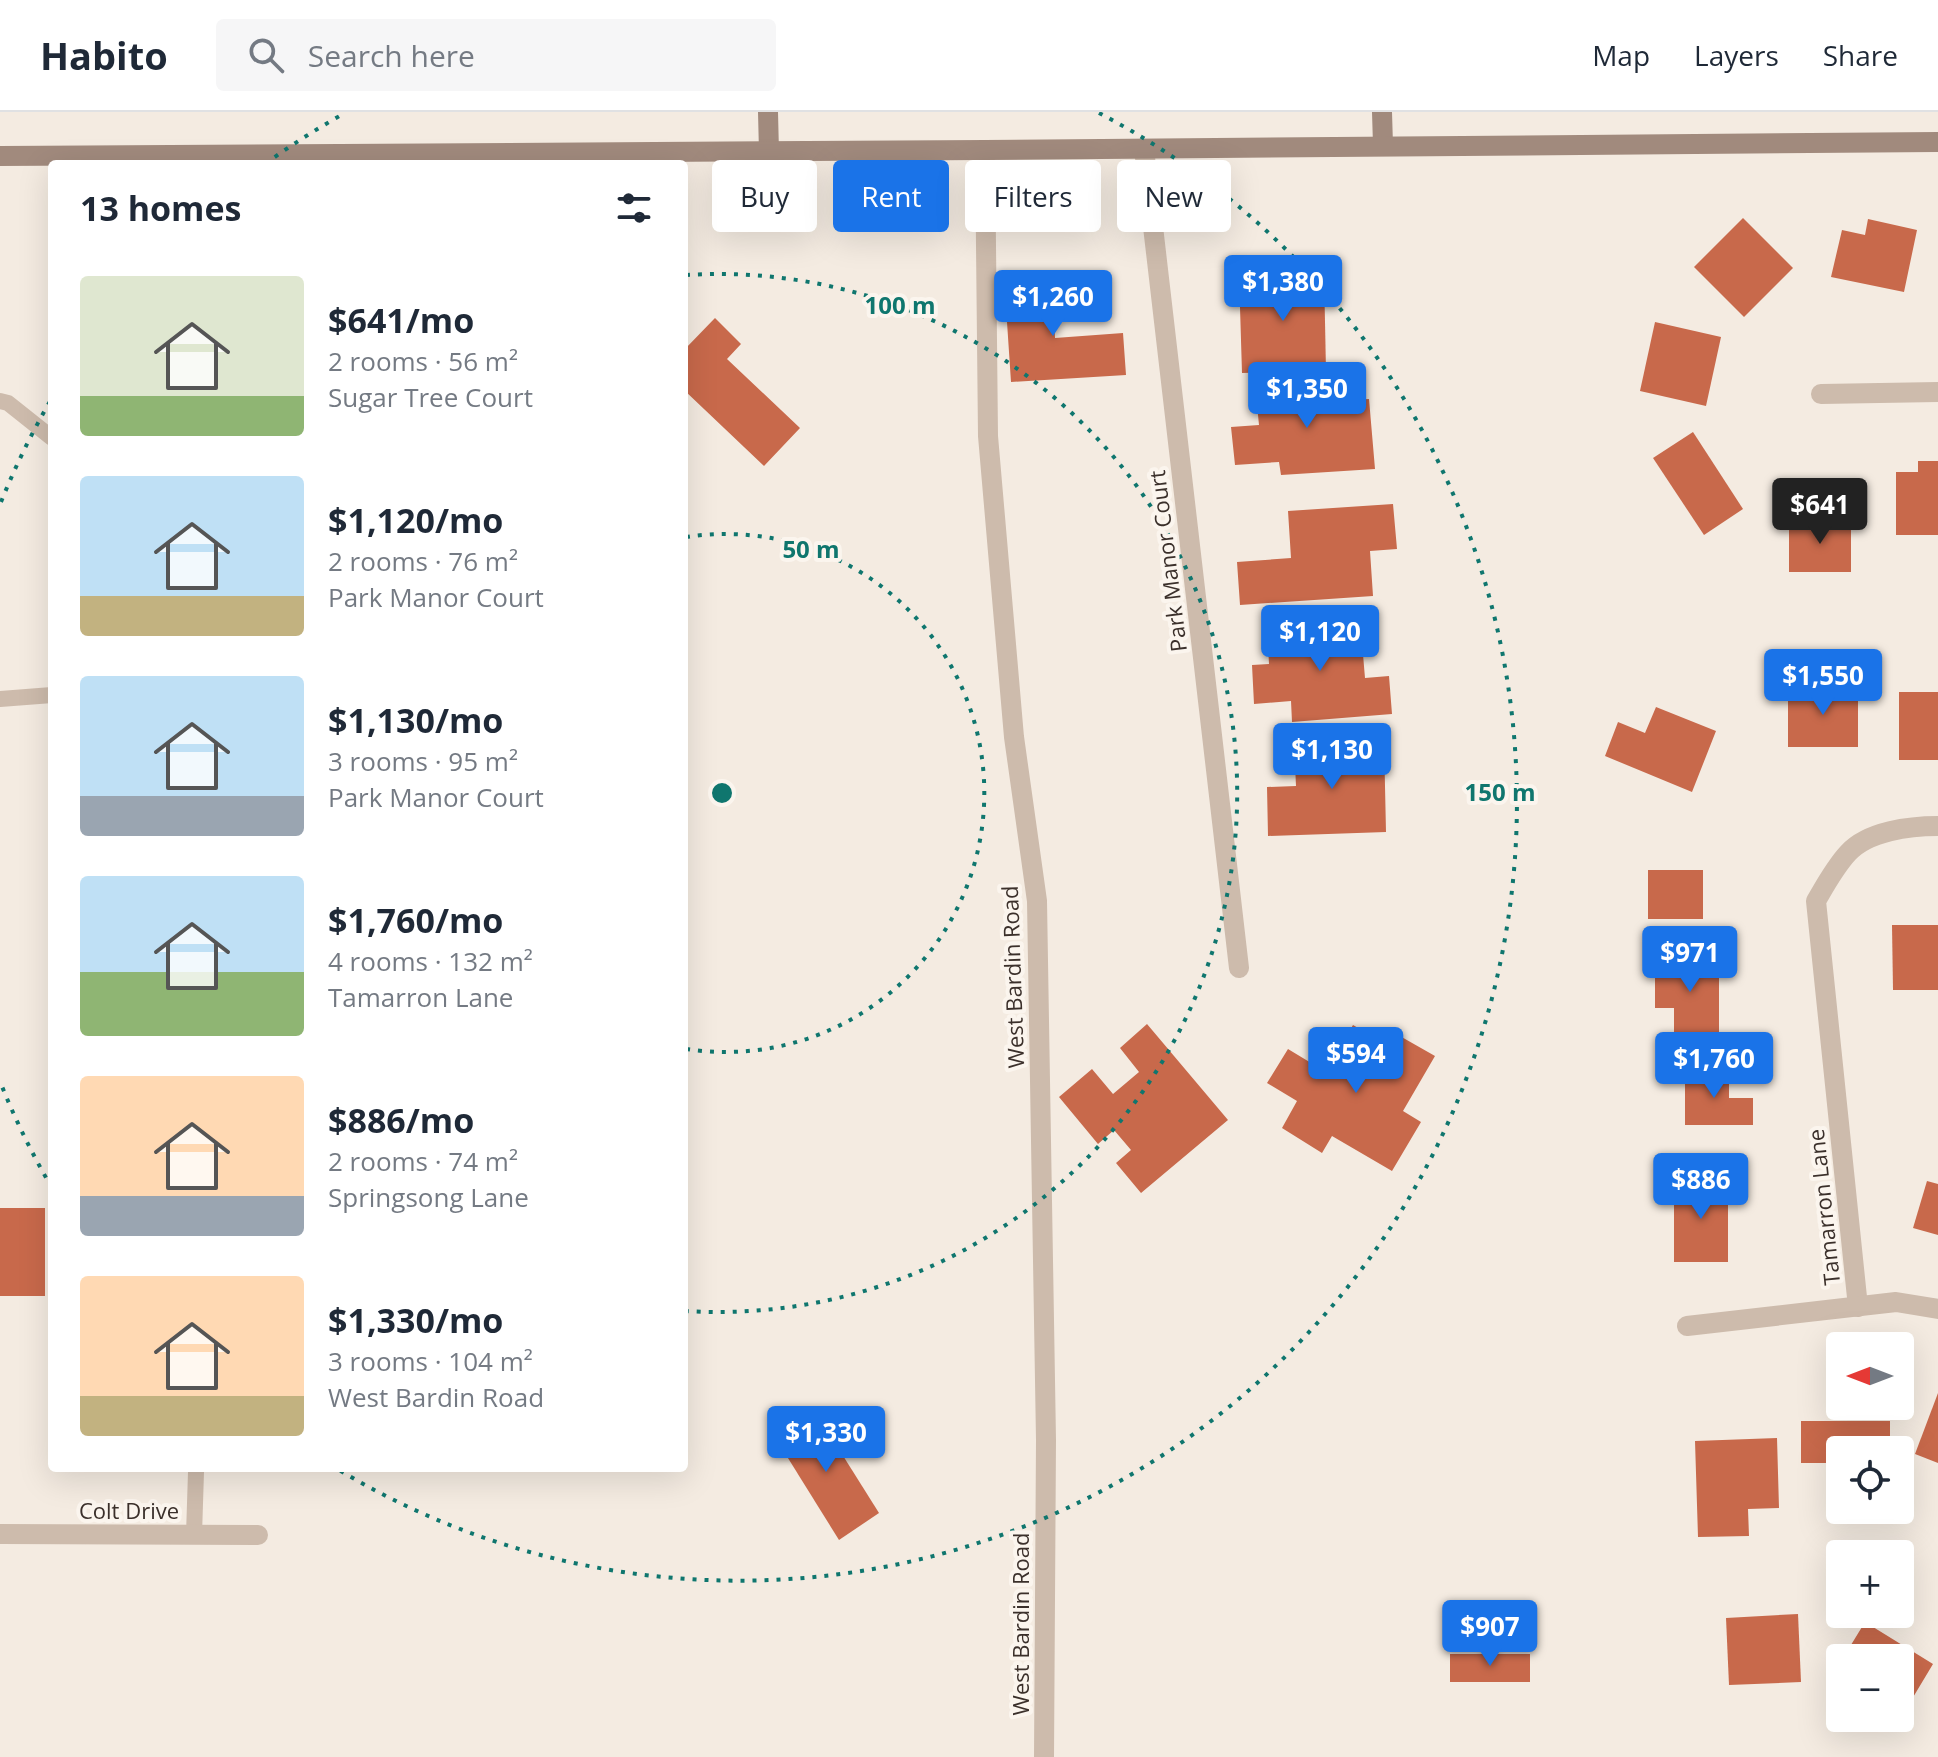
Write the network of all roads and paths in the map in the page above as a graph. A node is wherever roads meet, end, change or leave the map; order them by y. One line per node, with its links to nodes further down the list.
1 (768, 112): 7 (main road)
2 (1382, 112): 4 (main road)
3 (1938, 142): 4 (main road)
4 (1383, 145): 5 (main road)
5 (1144, 149): 6 (main road); 16 (street, Park Manor Court)
6 (985, 150): 7 (main road); 24 (street, West Bardin Road)
7 (769, 152): 8 (main road)
8 (0, 156)
9 (1938, 392): 10 (street)
10 (1821, 394)
11 (0, 401): 12 (lane)
12 (48, 435)
13 (48, 695): 14 (lane)
14 (0, 699)
15 (1938, 826): 17 (street, Tamarron Lane)
16 (1239, 968)
17 (1858, 1307): 18 (street); 19 (street)
18 (1938, 1309)
19 (1687, 1326)
20 (196, 1472): 22 (lane)
21 (0, 1534): 22 (street, Colt Drive)
22 (194, 1535): 23 (street, Colt Drive)
23 (258, 1535)
24 (1044, 1757)

